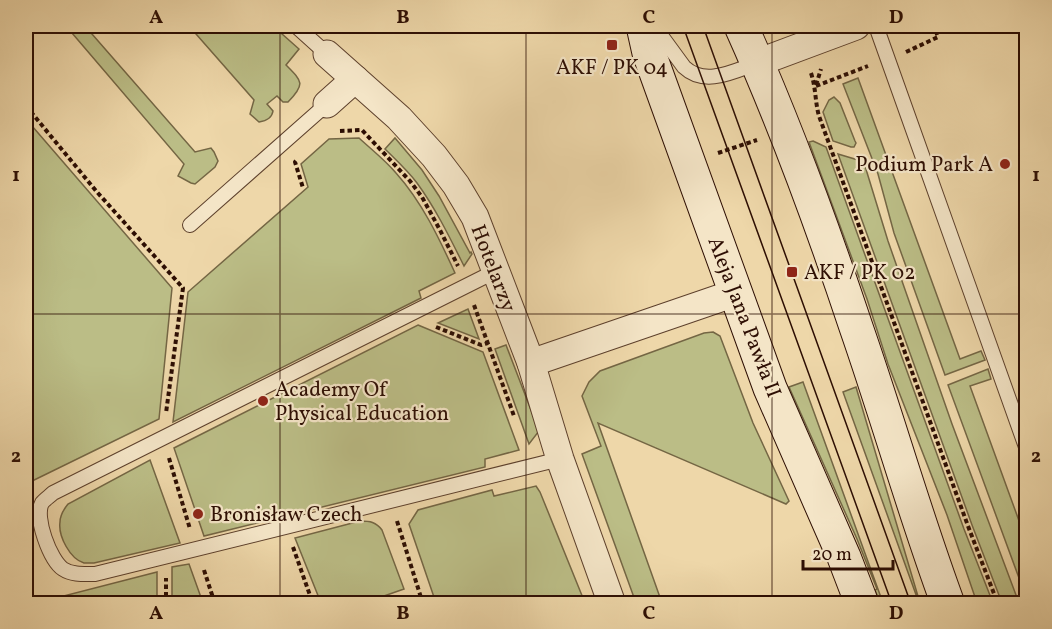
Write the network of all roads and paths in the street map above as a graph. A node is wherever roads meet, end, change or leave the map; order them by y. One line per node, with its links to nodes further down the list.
1 (296, 26): 7 (lane, Hotelarzy)
2 (643, 26): 23 (main road, Aleja Jana Pawła II)
3 (654, 26): 8 (lane)
4 (741, 26): 8 (main road)
5 (856, 26): 8 (street)
6 (876, 26): 30 (lane)
7 (327, 54): 11 (street, Hotelarzy)
8 (758, 63): 40 (main road)
9 (808, 64): 12 (path)
10 (846, 75): 12 (path)
11 (355, 80): 13 (street); 21 (street, Hotelarzy)
12 (816, 86): 41 (path)
13 (327, 104): 20 (lane)
14 (26, 106): 29 (path)
15 (329, 131): 22 (path)
16 (753, 141): 17 (path)
17 (720, 152)
18 (303, 154): 19 (path)
19 (303, 188)
20 (190, 225)
21 (496, 271): 25 (lane); 28 (street, Hotelarzy)
22 (460, 272)
23 (735, 293): 28 (street); 39 (main road, Aleja Jana Pawła II)
24 (474, 304): 27 (path)
25 (408, 315): 27 (path); 29 (lane)
26 (496, 341): 27 (path)
27 (487, 344): 31 (path)
28 (531, 363): 31 (street, Hotelarzy)
29 (163, 437): 34 (path); 34 (lane)
30 (1026, 447)
31 (548, 462): 32 (lane); 38 (street, Hotelarzy)
32 (391, 501): 33 (lane); 37 (path)
33 (286, 527): 34 (lane); 36 (path)
34 (196, 549): 35 (path)
35 (215, 603)
36 (313, 603)
37 (423, 603)
38 (612, 603)
39 (862, 603)
40 (948, 603)
41 (999, 603)

